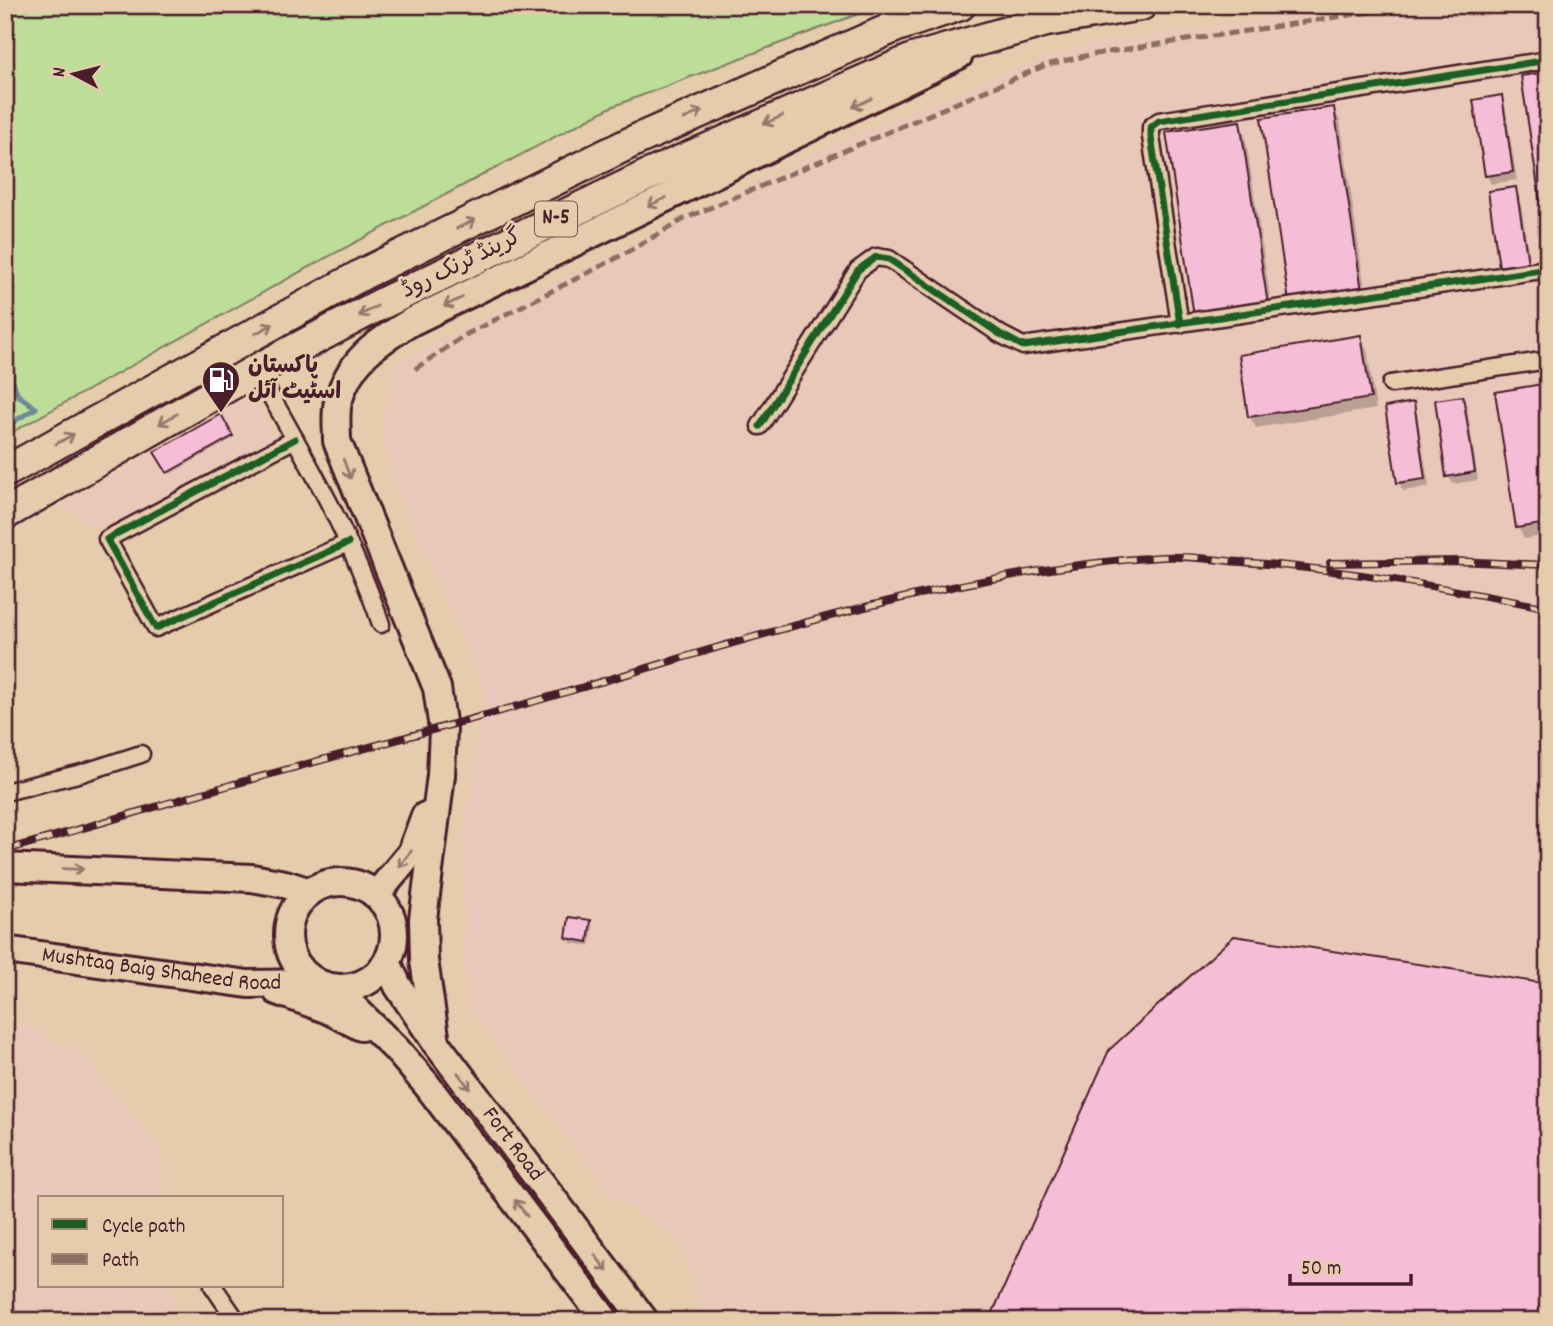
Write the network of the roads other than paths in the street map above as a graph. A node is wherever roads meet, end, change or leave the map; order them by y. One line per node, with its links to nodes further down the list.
1 (960, 5): 12 (highway, گرینڈ ٹرنک روڈ / N-5, one-way to 1)
2 (1140, 5): 3 (highway, گرینڈ ٹرنک روڈ / N-5)
3 (1011, 29): 8 (highway, گرینڈ ٹرنک روڈ / N-5, one-way to 8); 17 (main road, one-way to 17)
4 (1548, 60): 6 (street)
5 (1548, 269): 6 (street)
6 (1180, 324): 10 (street)
7 (1548, 360): 9 (street)
8 (256, 370): 11 (street); 13 (highway, گرینڈ ٹرنک روڈ / N-5, one-way to 13)
9 (1391, 384)
10 (760, 426)
11 (295, 439): 14 (street); 14 (street)
12 (5, 471)
13 (5, 514)
14 (348, 543): 15 (street)
15 (381, 624)
16 (141, 754): 18 (street)
17 (441, 775): 21 (main road, one-way to 21); 26 (main road)
18 (5, 792)
19 (5, 867): 20 (main road, one-way to 20)
20 (310, 892): 21 (main road); 25 (main road)
21 (376, 895): 23 (main road)
22 (5, 950): 24 (main road, Mushtaq Baig Shaheed Road)
23 (387, 962): 25 (main road); 26 (main road, Fort Road)
24 (248, 984): 25 (main road, Mushtaq Baig Shaheed Road); 27 (main road)
25 (326, 986): 27 (main road, Fort Road)
26 (436, 1043): 31 (main road, Fort Road, one-way to 31)
27 (397, 1050): 30 (main road, Fort Road, one-way to 27)
28 (214, 1288): 29 (street)
29 (237, 1321)
30 (606, 1321)
31 (645, 1321)

